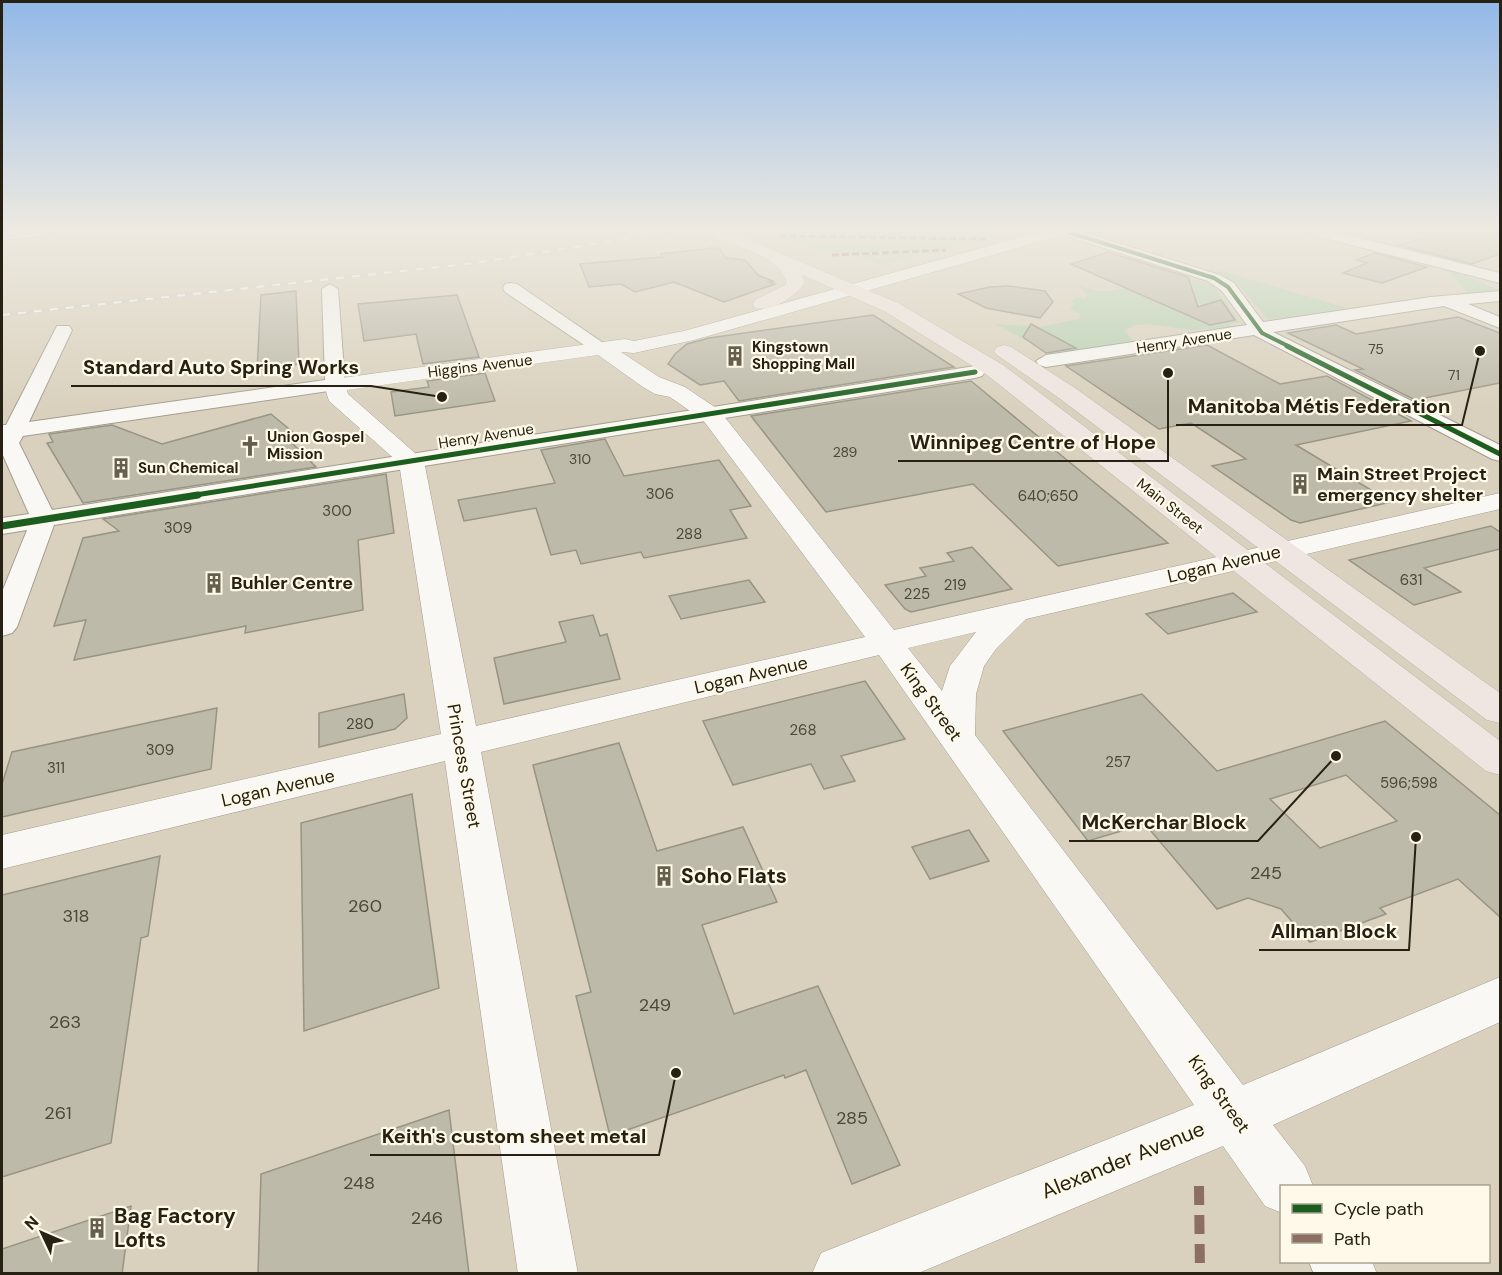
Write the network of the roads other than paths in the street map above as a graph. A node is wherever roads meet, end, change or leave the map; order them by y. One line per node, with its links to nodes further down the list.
1 (330, 292): 23 (street)
2 (517, 292): 20 (street, King Street)
3 (786, 292): 11 (main road)
4 (821, 292): 11 (main road, Higgins Avenue)
5 (832, 292): 17 (main road, Higgins Avenue)
6 (868, 292): 33 (main road, Main Street)
7 (877, 292): 12 (main road, Main Street)
8 (1231, 292): 14 (street)
9 (1500, 296): 10 (street, Henry Avenue)
10 (1444, 301): 13 (street); 14 (street, Henry Avenue)
11 (762, 304): 20 (main road, Higgins Avenue)
12 (939, 313)
13 (1500, 323)
14 (1258, 329): 19 (street, Henry Avenue); 27 (street)
15 (63, 330): 26 (street)
16 (1154, 334): 19 (street)
17 (687, 336): 20 (main road, Higgins Avenue); 24 (main road)
18 (989, 341): 32 (main road, Main Street)
19 (1171, 344): 21 (street, Henry Avenue)
20 (614, 347): 23 (main road, Higgins Avenue); 24 (main road, King Street)
21 (1046, 361)
22 (975, 372): 25 (street, Henry Avenue)
23 (335, 385): 26 (street, Higgins Avenue); 28 (main road)
24 (677, 392): 25 (main road, King Street)
25 (711, 415): 28 (street, Henry Avenue); 36 (main road, King Street)
26 (8, 431): 30 (street)
27 (1500, 454)
28 (411, 461): 30 (street, Henry Avenue); 39 (main road, Princess Street)
29 (1500, 501): 32 (main road, Logan Avenue)
30 (44, 519): 31 (street, Henry Avenue); 35 (street)
31 (2, 526)
32 (1281, 550): 33 (main road, Logan Avenue); 37 (main road, Main Street)
33 (1239, 560): 34 (main road, Logan Avenue); 40 (main road, Main Street)
34 (1015, 612): 36 (main road, Logan Avenue); 38 (main road)
35 (2, 627)
36 (887, 643): 38 (main road, King Street); 39 (main road, Logan Avenue)
37 (1500, 711)
38 (956, 735): 43 (main road, King Street)
39 (461, 744): 41 (main road, Logan Avenue); 45 (main road, Princess Street)
40 (1500, 761)
41 (2, 852)
42 (1500, 999): 43 (main road, Alexander Avenue)
43 (1235, 1116): 44 (main road, King Street); 46 (main road, Alexander Avenue)
44 (1284, 1185)
45 (548, 1274)
46 (842, 1274)

